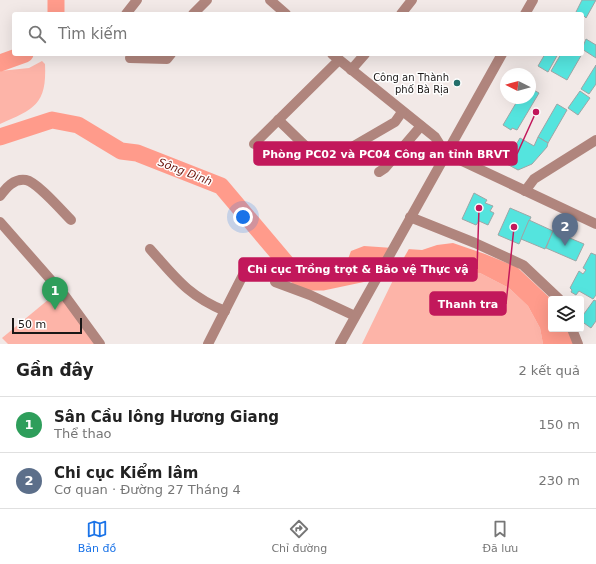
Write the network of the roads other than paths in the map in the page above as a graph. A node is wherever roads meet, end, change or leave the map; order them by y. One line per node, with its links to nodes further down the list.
1 (138, 0): 6 (street)
2 (207, 0): 7 (street)
3 (270, 0): 8 (street)
4 (412, 0): 9 (street)
5 (532, 0): 10 (street)
6 (128, 12)
7 (195, 12)
8 (284, 12)
9 (402, 12)
10 (525, 12)
11 (169, 56): 15 (street)
12 (363, 56): 16 (street)
13 (501, 56): 22 (street)
14 (335, 57): 16 (street); 18 (street)
15 (130, 58)
16 (350, 70): 17 (street)
17 (402, 112): 18 (street); 19 (street)
18 (278, 120): 21 (street)
19 (421, 126): 22 (street); 23 (street)
20 (596, 140): 24 (street)
21 (254, 144)
22 (445, 153): 24 (street); 26 (street)
23 (379, 172)
24 (525, 191): 29 (street)
25 (0, 196): 27 (street)
26 (412, 214): 33 (street); 35 (street)
27 (71, 220)
28 (0, 222): 37 (street)
29 (596, 224)
30 (150, 248): 34 (street)
31 (243, 275): 34 (street)
32 (275, 282): 35 (street)
33 (556, 296)
34 (225, 311): 38 (street)
35 (356, 315): 39 (street)
36 (573, 332): 40 (street)
37 (100, 344)
38 (208, 344)
39 (340, 344)
40 (578, 344)

